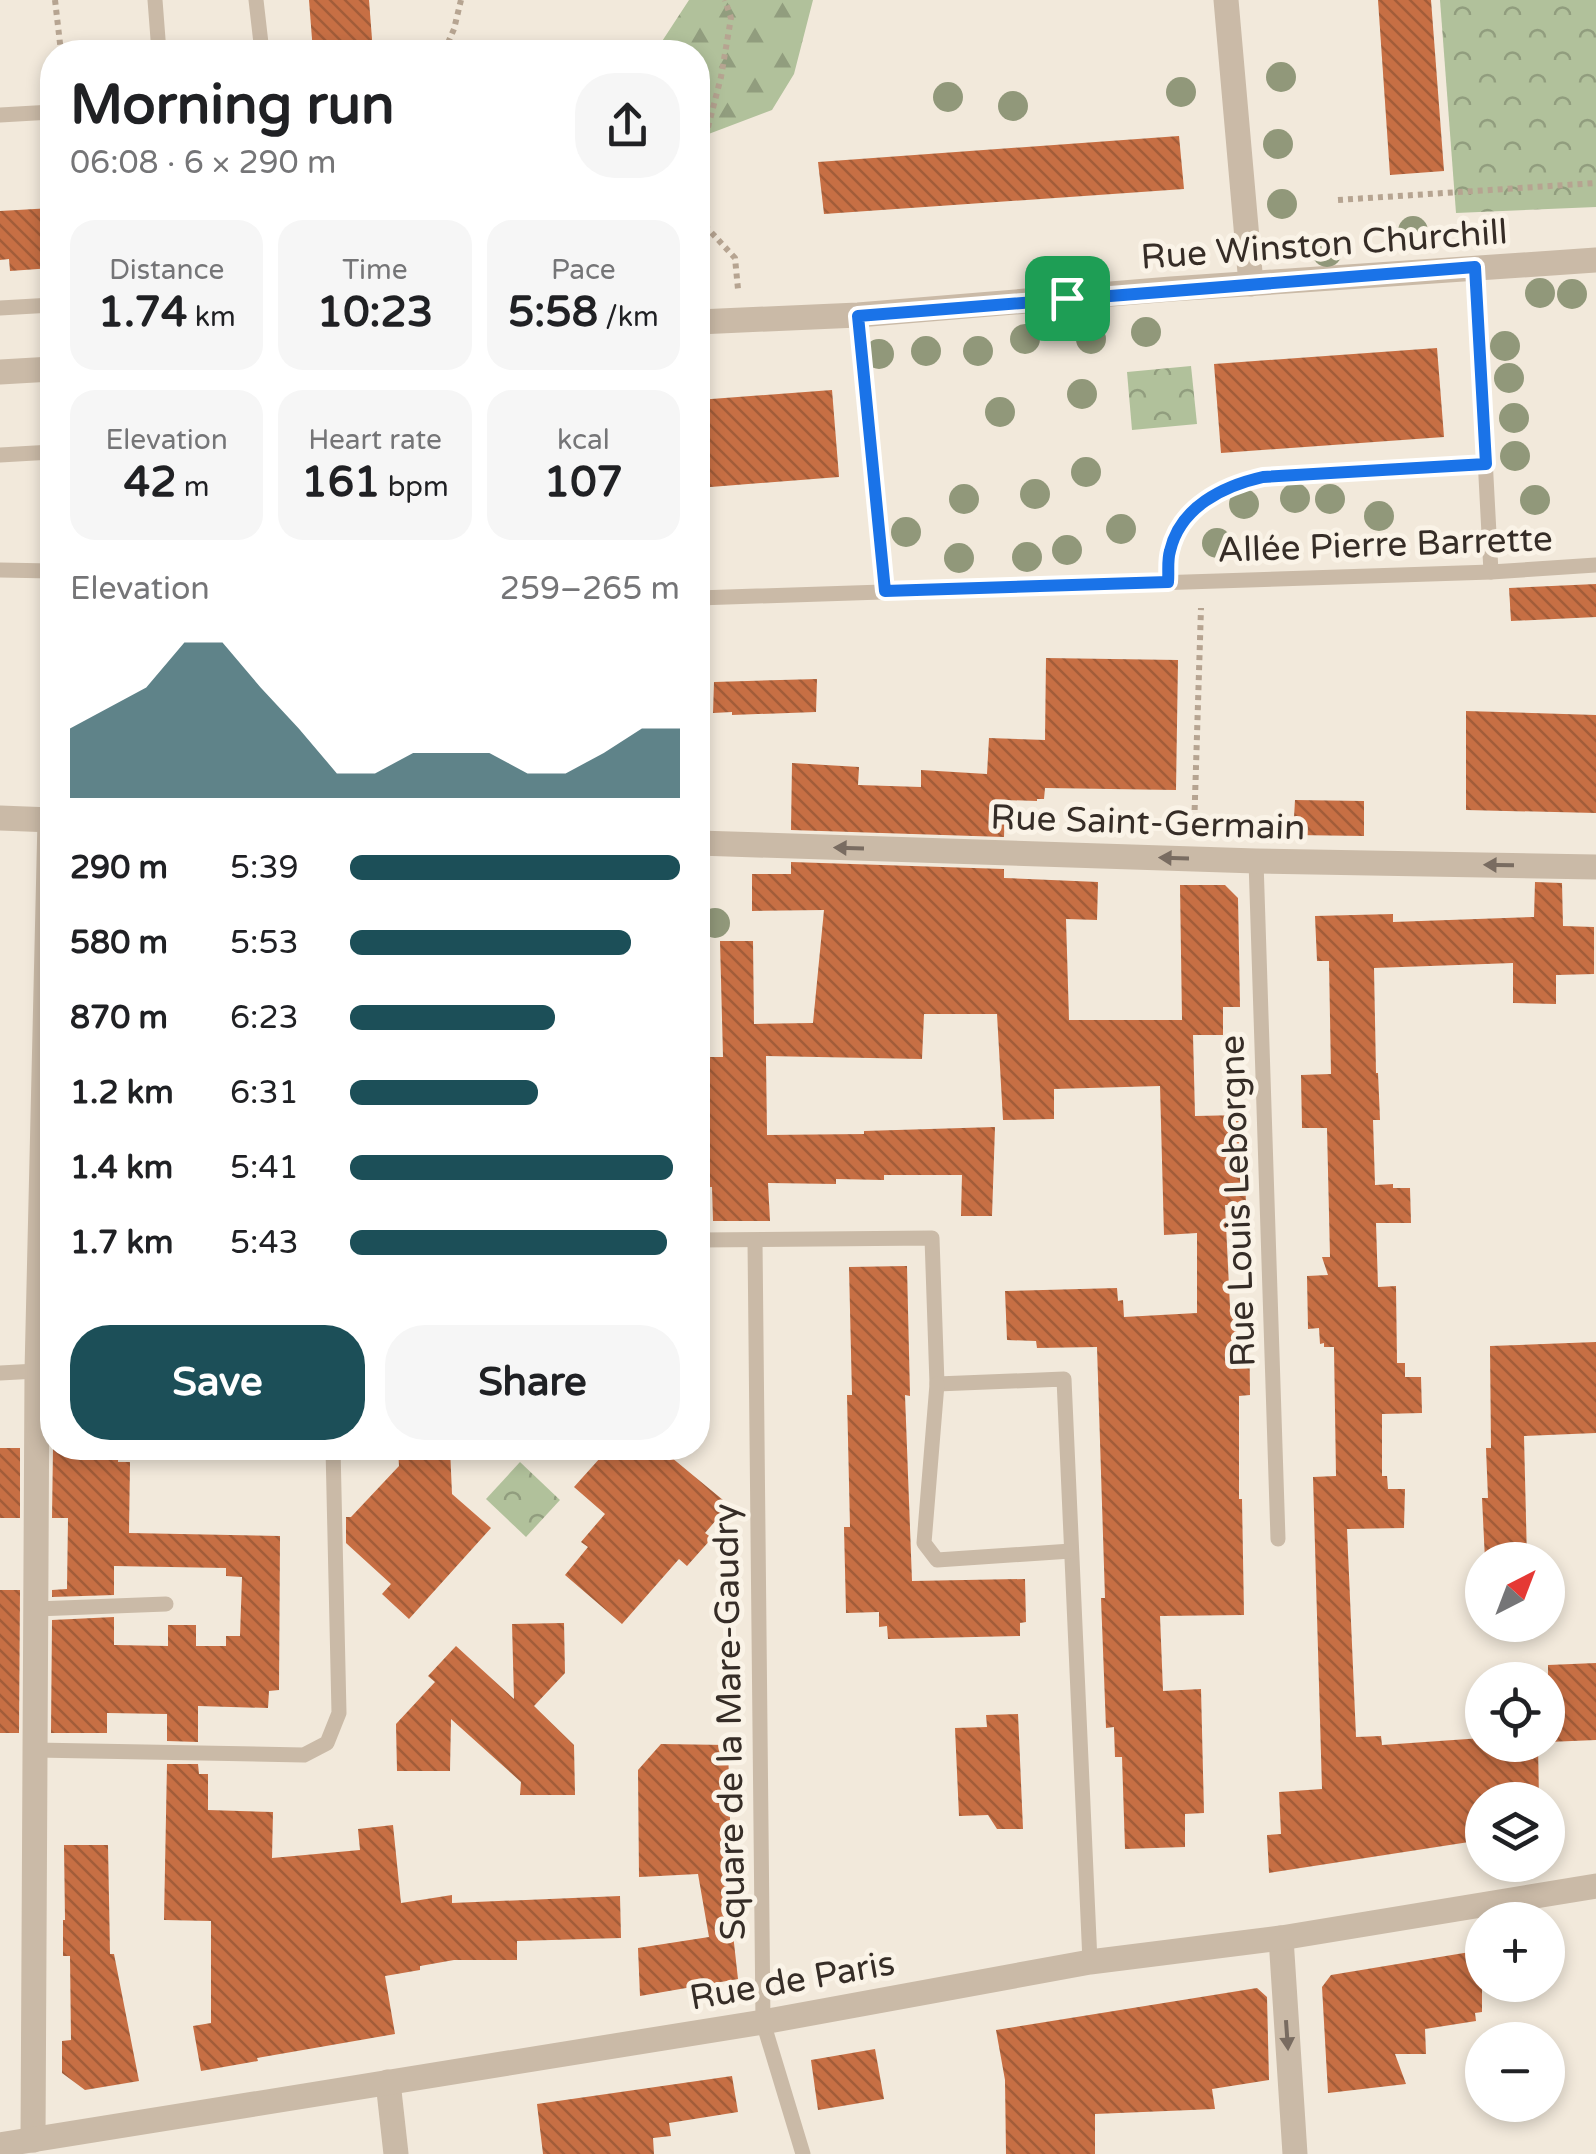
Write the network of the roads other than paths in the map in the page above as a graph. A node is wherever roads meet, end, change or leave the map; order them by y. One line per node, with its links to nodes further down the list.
1 (155, 0): 4 (lane)
2 (256, 0): 5 (lane)
3 (1226, 0): 10 (street)
4 (158, 40)
5 (261, 40)
6 (40, 113): 7 (lane)
7 (0, 115)
8 (1596, 260): 9 (street, Rue Winston Churchill)
9 (1475, 267): 10 (street, Rue Winston Churchill); 18 (lane)
10 (1251, 284): 13 (street, Rue Winston Churchill)
11 (40, 305): 12 (lane)
12 (0, 308)
13 (710, 322)
14 (40, 370): 15 (street)
15 (0, 372)
16 (40, 453): 17 (lane)
17 (0, 455)
18 (1486, 464): 22 (lane); 23 (lane)
19 (1596, 565): 22 (lane, Allée Pierre Barrette)
20 (0, 570): 21 (lane)
21 (40, 571)
22 (1491, 572): 23 (lane, Allée Pierre Barrette)
23 (1168, 582): 24 (lane, Allée Pierre Barrette)
24 (710, 598)
25 (0, 818): 26 (street)
26 (40, 820)
27 (710, 843): 28 (street, Rue Saint-Germain, one-way to 27)
28 (1256, 861): 29 (street, Rue Saint-Germain, one-way to 28); 37 (lane, Rue Louis Leborgne)
29 (1596, 867)
30 (710, 1240): 31 (lane)
31 (755, 1241): 35 (lane); 45 (lane, Square de la Mare-Gaudry)
32 (40, 1252): 33 (street)
33 (37, 1370): 34 (lane); 40 (street)
34 (0, 1373)
35 (937, 1384): 38 (lane); 38 (lane)
36 (332, 1460): 41 (lane)
37 (1278, 1539)
38 (1072, 1551): 44 (lane)
39 (166, 1604): 40 (lane)
40 (36, 1610): 41 (street)
41 (35, 1750): 47 (street)
42 (1596, 1886): 43 (street, Rue de Paris)
43 (1281, 1938): 44 (street, Rue de Paris); 51 (street, one-way to 51)
44 (1090, 1962): 45 (street, Rue de Paris)
45 (763, 2022): 46 (street, Rue de Paris); 50 (lane, Square de la Mare-Gaudry)
46 (388, 2082): 47 (street, Rue de Paris); 49 (street)
47 (32, 2140): 48 (street, Rue de Paris)
48 (0, 2145)
49 (396, 2154)
50 (804, 2154)
51 (1295, 2154)

